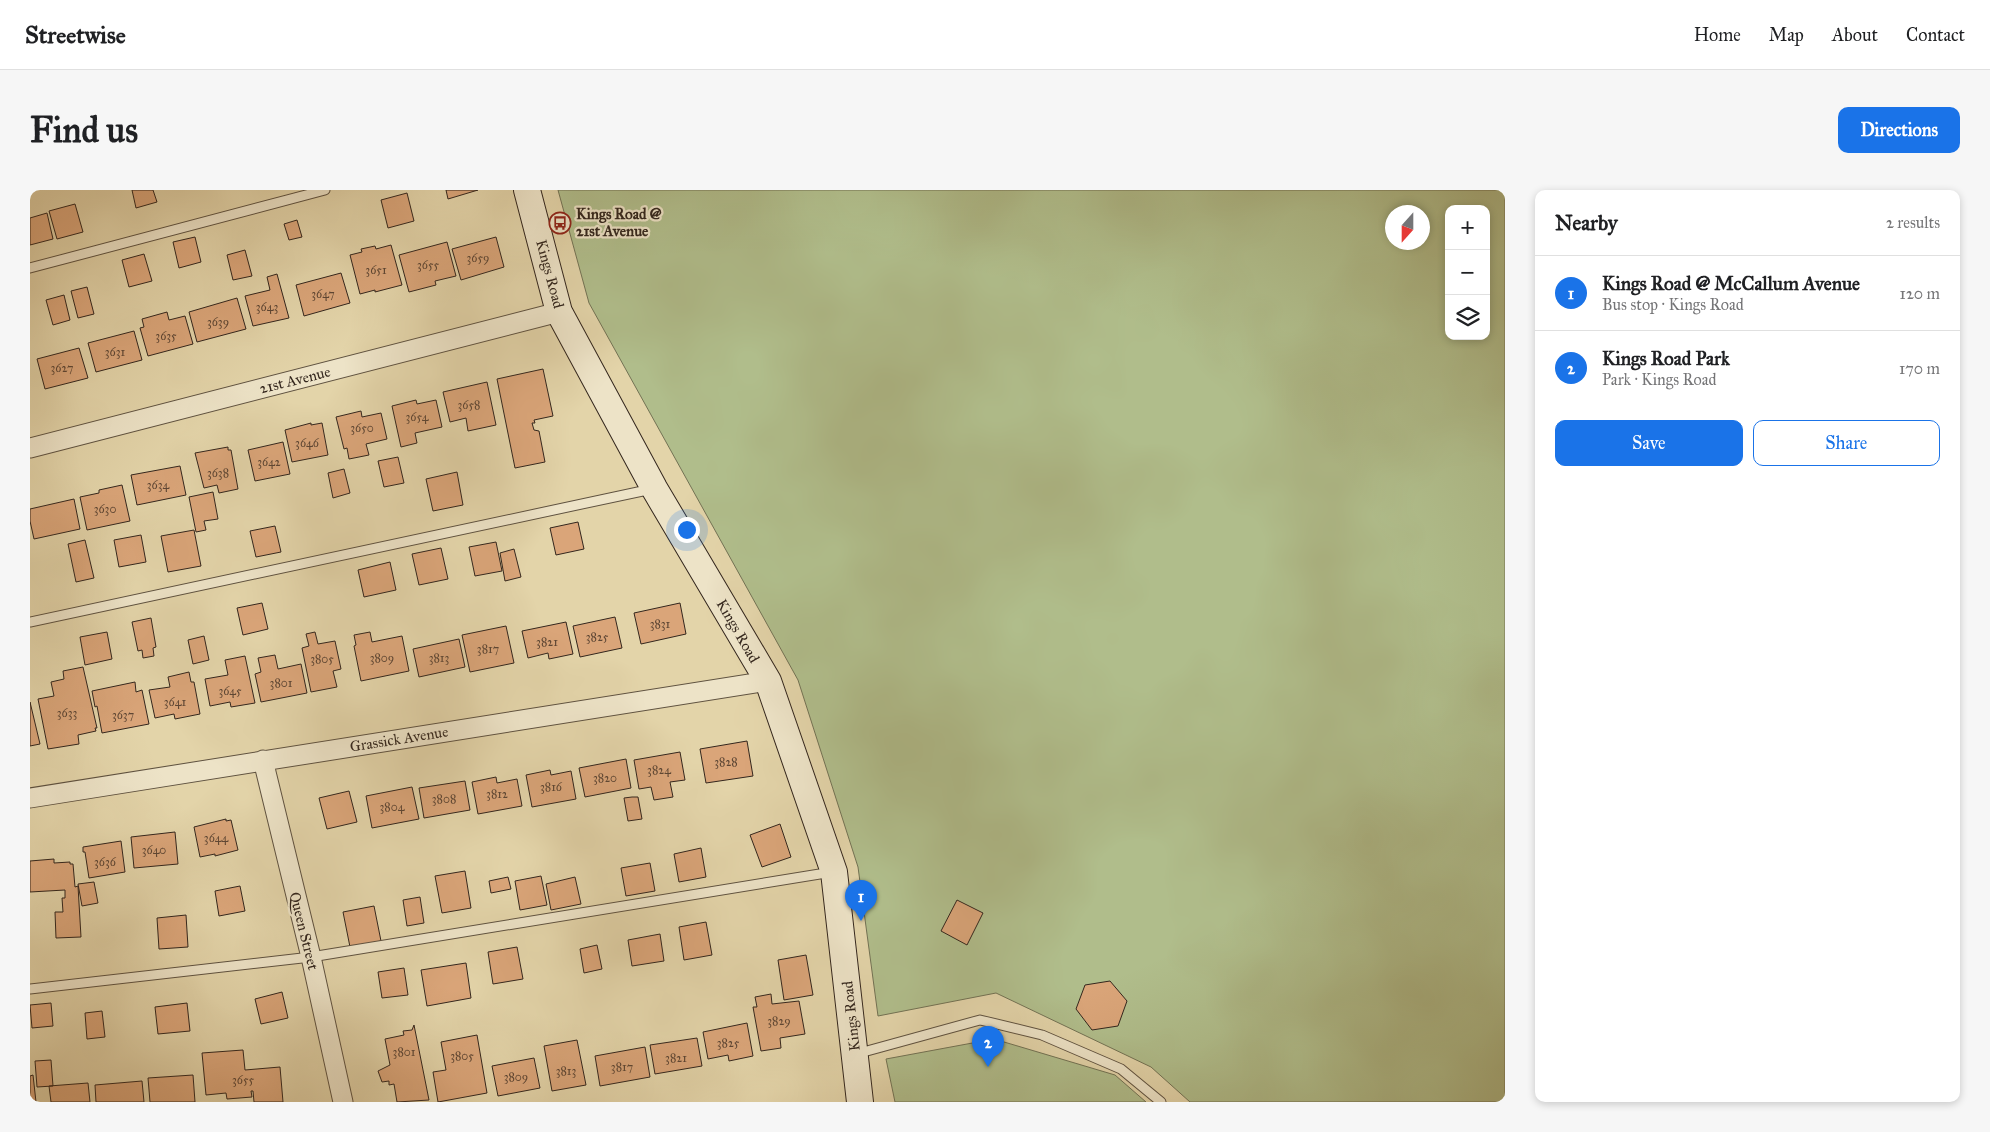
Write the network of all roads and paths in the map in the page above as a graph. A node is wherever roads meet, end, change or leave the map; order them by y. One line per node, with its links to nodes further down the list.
1 (325, 190): 3 (lane)
2 (528, 190): 4 (street, Kings Road)
3 (30, 268)
4 (560, 312): 5 (street, 21st Avenue); 6 (street, Kings Road)
5 (30, 448)
6 (654, 488): 7 (lane); 8 (street, Kings Road)
7 (30, 622)
8 (768, 681): 9 (street, Grassick Avenue); 11 (street, Kings Road)
9 (263, 760): 10 (street, Grassick Avenue); 12 (street, Queen Street)
10 (30, 798)
11 (834, 872): 12 (lane); 14 (street, Kings Road)
12 (311, 957): 13 (lane); 15 (street, Queen Street)
13 (30, 989)
14 (855, 1054): 16 (street, Kings Road); 17 (lane)
15 (344, 1102)
16 (860, 1102)
17 (1161, 1102)

